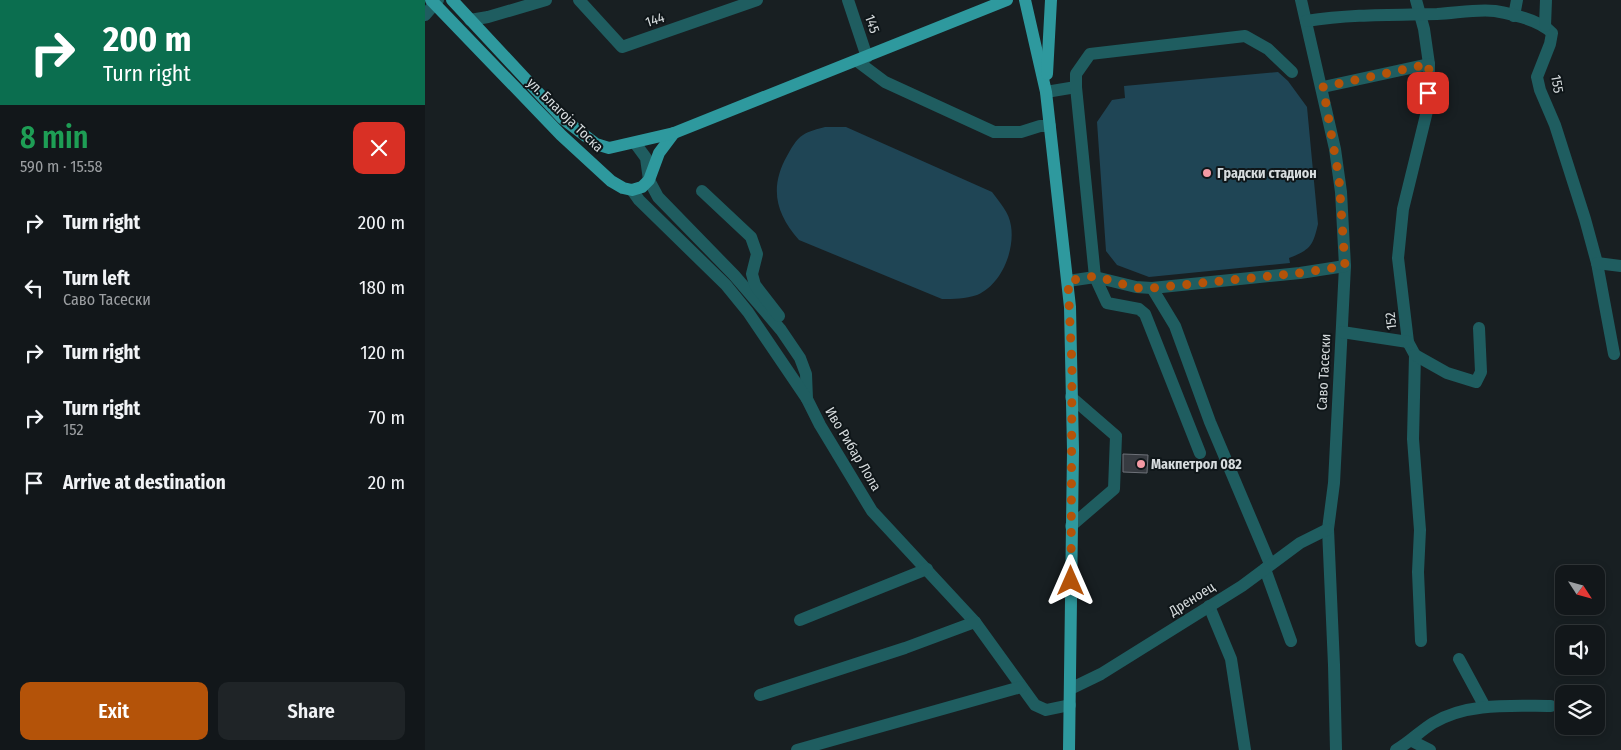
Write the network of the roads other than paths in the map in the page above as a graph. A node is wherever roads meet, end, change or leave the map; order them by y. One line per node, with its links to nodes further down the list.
1 (452, 0): 19 (main road)
2 (579, 0): 3 (street, 144)
3 (757, 0)
4 (848, 0): 22 (street, 145)
5 (1007, 0): 14 (main road)
6 (1025, 0): 27 (main road)
7 (1051, 0): 27 (main road)
8 (1301, 0): 20 (street, Саво Тасески)
9 (1416, 0): 16 (street, 152)
10 (1517, 0): 18 (street)
11 (1546, 0): 21 (street)
12 (434, 1): 17 (street); 32 (main road, ул. Благоја Тоска)
13 (539, 1): 19 (street)
14 (989, 4): 22 (main road)
15 (1476, 5): 16 (street); 18 (street)
16 (1419, 14): 20 (street); 23 (street, 152)
17 (425, 15)
18 (1514, 16): 21 (street)
19 (470, 20): 31 (main road)
20 (1307, 21): 26 (street, Саво Тасески)
21 (1545, 26): 36 (street, 155)
22 (862, 59): 28 (street); 29 (main road)
23 (1429, 64): 26 (street); 45 (street, 152)
24 (1292, 72): 25 (street)
25 (1075, 87): 27 (street); 39 (street)
26 (1323, 87): 37 (street, Саво Тасески)
27 (1046, 92): 28 (main road)
28 (1050, 126): 40 (main road)
29 (674, 133): 30 (main road); 33 (main road)
30 (635, 143): 31 (main road); 33 (street, Иво Рибар Лола)
31 (609, 148): 32 (main road)
32 (602, 171): 34 (main road, ул. Благоја Тоска)
33 (649, 180): 34 (main road); 43 (street, Иво Рибар Лола)
34 (632, 190): 49 (street)
35 (702, 191): 43 (street)
36 (1597, 263): 38 (street); 46 (street, 155)
37 (1345, 266): 41 (street); 44 (street, Саво Тасески)
38 (1621, 266)
39 (1095, 276): 40 (street); 41 (street); 50 (street)
40 (1068, 281): 48 (main road)
41 (1152, 288): 53 (street)
42 (1479, 328): 47 (street)
43 (781, 330): 49 (street, Иво Рибар Лола)
44 (1341, 332): 45 (street); 52 (street, Саво Тасески)
45 (1408, 342): 47 (street, 152)
46 (1614, 354)
47 (1415, 355): 59 (street, 152)
48 (1071, 397): 51 (main road); 51 (street)
49 (807, 399): 54 (street, Иво Рибар Лола)
50 (1200, 453)
51 (1071, 526): 62 (main road)
52 (1328, 529): 53 (street, Дреноец); 71 (street, Саво Тасески)
53 (1268, 567): 55 (street, Дреноец); 58 (street)
54 (927, 569): 56 (street); 57 (street, Иво Рибар Лола)
55 (1209, 606): 62 (street, Дреноец); 70 (street)
56 (800, 620)
57 (975, 622): 61 (street, Иво Рибар Лола); 63 (street)
58 (1291, 641)
59 (1421, 641)
60 (1459, 659): 66 (street)
61 (1021, 687): 64 (street, Иво Рибар Лола); 68 (street)
62 (1070, 689): 64 (main road)
63 (760, 695)
64 (1070, 705): 69 (main road)
65 (1551, 706): 66 (street)
66 (1485, 707): 67 (street)
67 (1412, 741): 72 (street); 73 (street)
68 (797, 750)
69 (1069, 750)
70 (1245, 750)
71 (1336, 750)
72 (1396, 750)
73 (1430, 750)

